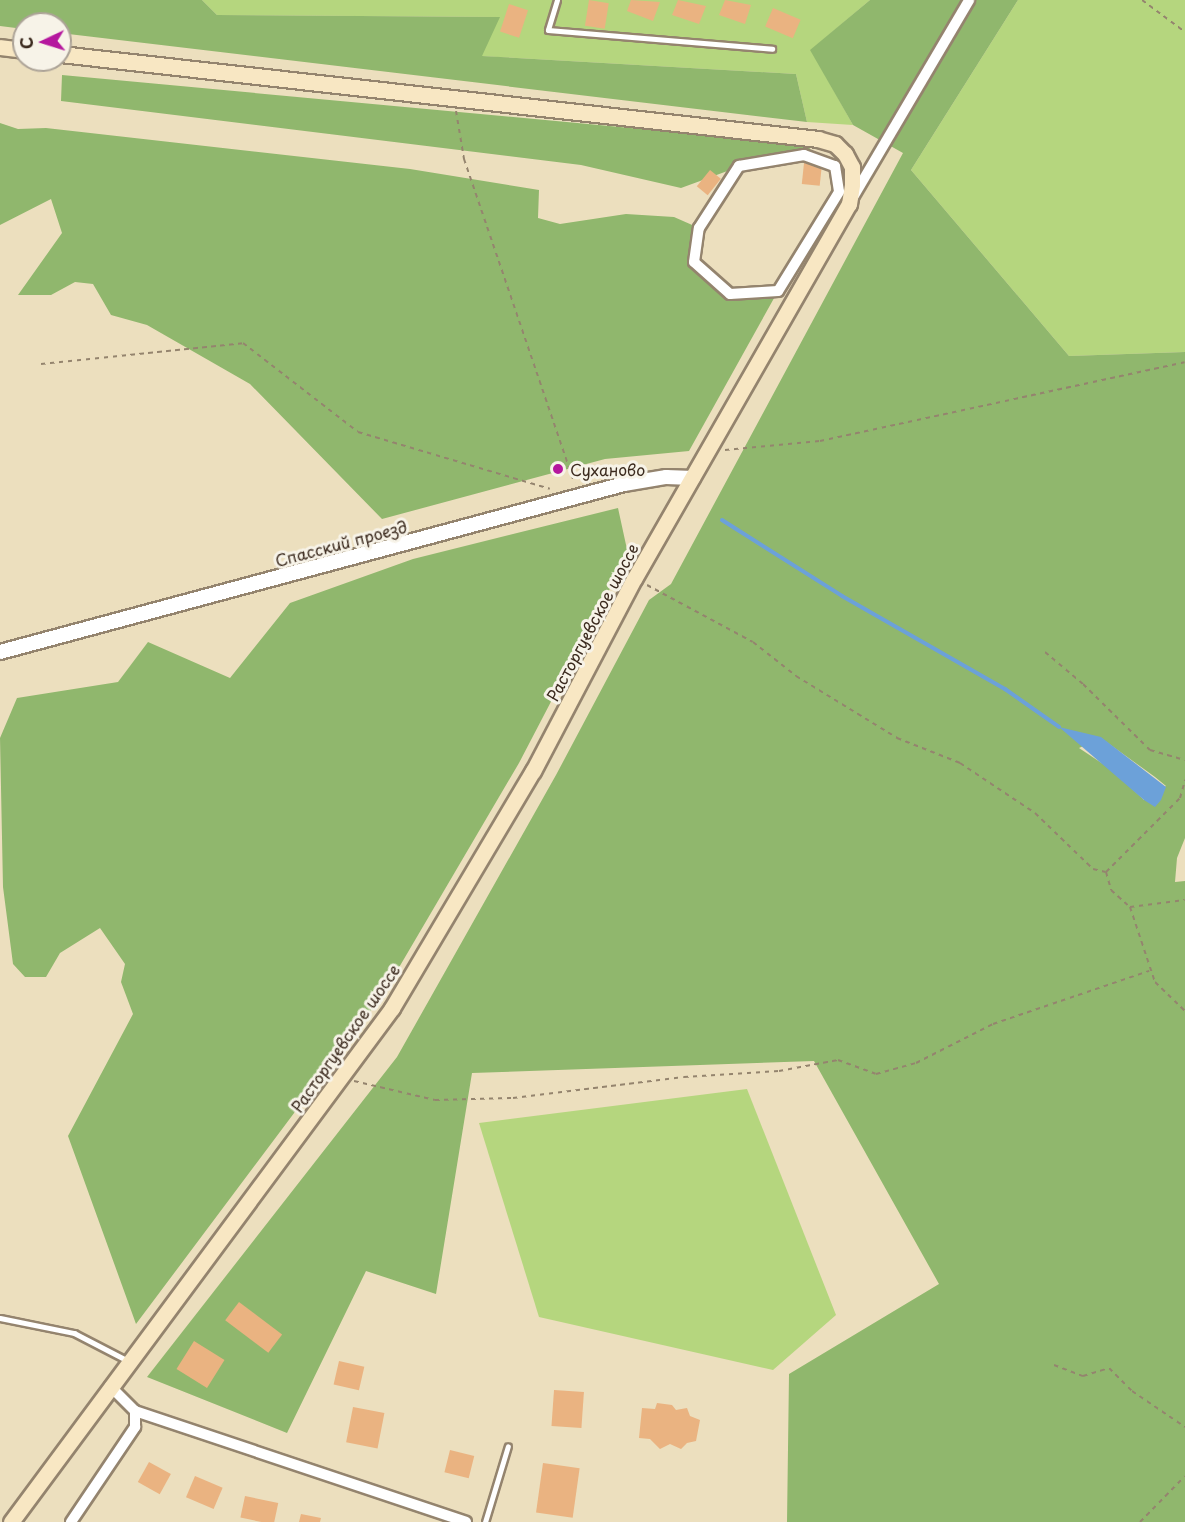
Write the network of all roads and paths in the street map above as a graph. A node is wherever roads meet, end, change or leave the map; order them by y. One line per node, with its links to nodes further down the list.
1 (558, 0): 5 (lane)
2 (969, 0): 9 (street)
3 (1142, 0): 4 (path)
4 (1185, 32)
5 (772, 49)
6 (72, 55): 7 (main road)
7 (453, 99): 9 (main road); 15 (path)
8 (835, 166): 8 (street)
9 (849, 204): 12 (main road, Расторгуевское шоссе)
10 (1185, 362): 12 (path)
11 (41, 364): 14 (path)
12 (710, 449): 13 (main road, Расторгуевское шоссе)
13 (693, 478): 15 (street, Спасский проезд); 16 (main road, Расторгуевское шоссе)
14 (556, 491)
15 (578, 497): 17 (street, Спасский проезд)
16 (634, 579): 21 (path); 26 (main road, Расторгуевское шоссе)
17 (0, 652)
18 (1045, 652): 19 (path)
19 (1185, 760)
20 (1185, 780): 21 (path)
21 (1106, 872): 23 (path)
22 (1185, 900): 23 (path)
23 (1130, 907): 24 (path)
24 (1149, 970): 25 (path); 26 (path)
25 (1185, 1011)
26 (341, 1078): 28 (main road, Расторгуевское шоссе)
27 (0, 1318): 28 (lane)
28 (129, 1362): 30 (main road, Расторгуевское шоссе)
29 (1054, 1365): 32 (path)
30 (110, 1386): 31 (street); 35 (main road, Расторгуевское шоссе)
31 (135, 1411): 36 (street); 37 (street)
32 (1185, 1427)
33 (508, 1446): 38 (lane)
34 (1185, 1476): 39 (path)
35 (11, 1522)
36 (70, 1522)
37 (466, 1522)
38 (485, 1522)
39 (1140, 1522)

